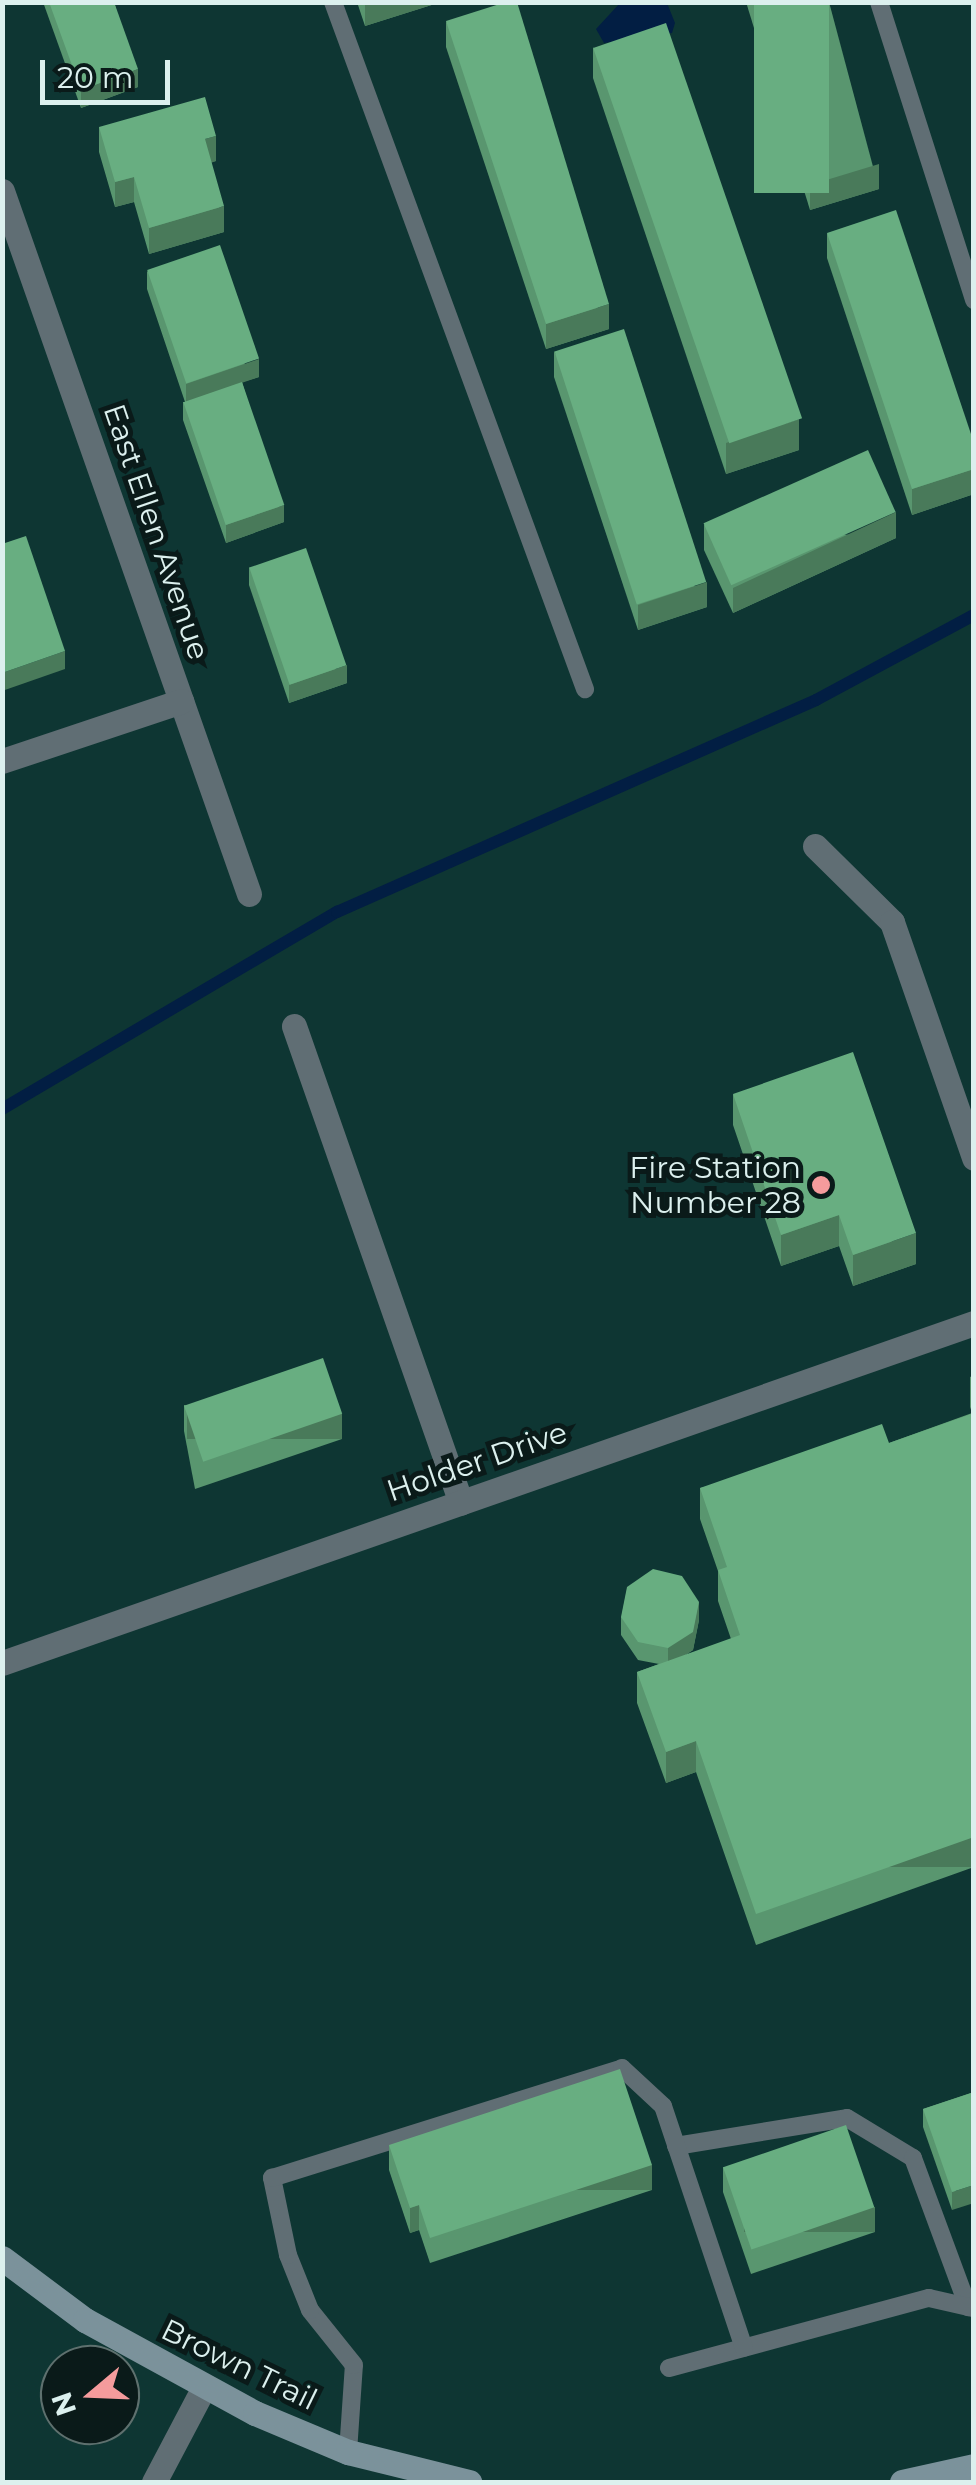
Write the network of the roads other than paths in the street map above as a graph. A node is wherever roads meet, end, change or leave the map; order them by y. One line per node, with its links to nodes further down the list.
1 (333, 2): 7 (lane)
2 (879, 2): 5 (lane)
3 (2, 191): 8 (street, East Ellen Avenue)
4 (974, 234): 5 (lane)
5 (954, 240): 6 (lane)
6 (974, 300)
7 (584, 689)
8 (180, 701): 9 (street); 11 (street, East Ellen Avenue)
9 (2, 761)
10 (815, 846): 13 (street)
11 (249, 894)
12 (294, 1026): 15 (street)
13 (974, 1158)
14 (974, 1323): 15 (street, Holder Drive)
15 (461, 1502): 16 (street, Holder Drive)
16 (2, 1662)
17 (676, 2146): 19 (lane); 20 (lane); 23 (lane)
18 (2, 2258): 22 (main road, Brown Trail)
19 (971, 2308): 20 (lane)
20 (744, 2348): 21 (lane)
21 (670, 2368)
22 (204, 2387): 23 (main road, Brown Trail); 25 (street)
23 (348, 2452): 26 (main road, Brown Trail)
24 (974, 2466): 27 (main road)
25 (154, 2482)
26 (470, 2482)
27 (902, 2482)

